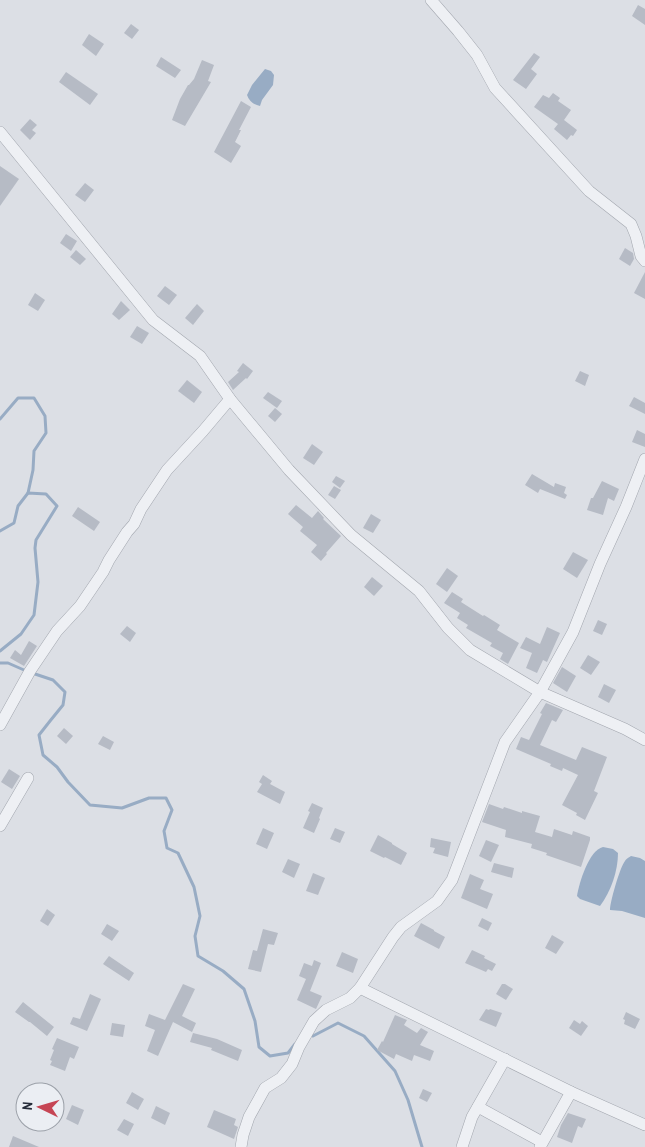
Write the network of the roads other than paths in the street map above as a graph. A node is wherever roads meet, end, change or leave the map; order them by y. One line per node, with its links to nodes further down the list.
1 (431, 0): 3 (street)
2 (0, 132): 4 (street)
3 (645, 261)
4 (230, 399): 6 (street); 7 (street)
5 (645, 459): 6 (street)
6 (540, 692): 8 (street); 11 (street)
7 (0, 725)
8 (645, 740)
9 (28, 778): 10 (street)
10 (0, 826)
11 (360, 988): 12 (street); 17 (street)
12 (505, 1059): 13 (street); 14 (street)
13 (570, 1092): 15 (street); 16 (street)
14 (478, 1107): 16 (street); 18 (street)
15 (645, 1125)
16 (541, 1144)
17 (241, 1147)
18 (462, 1147)

